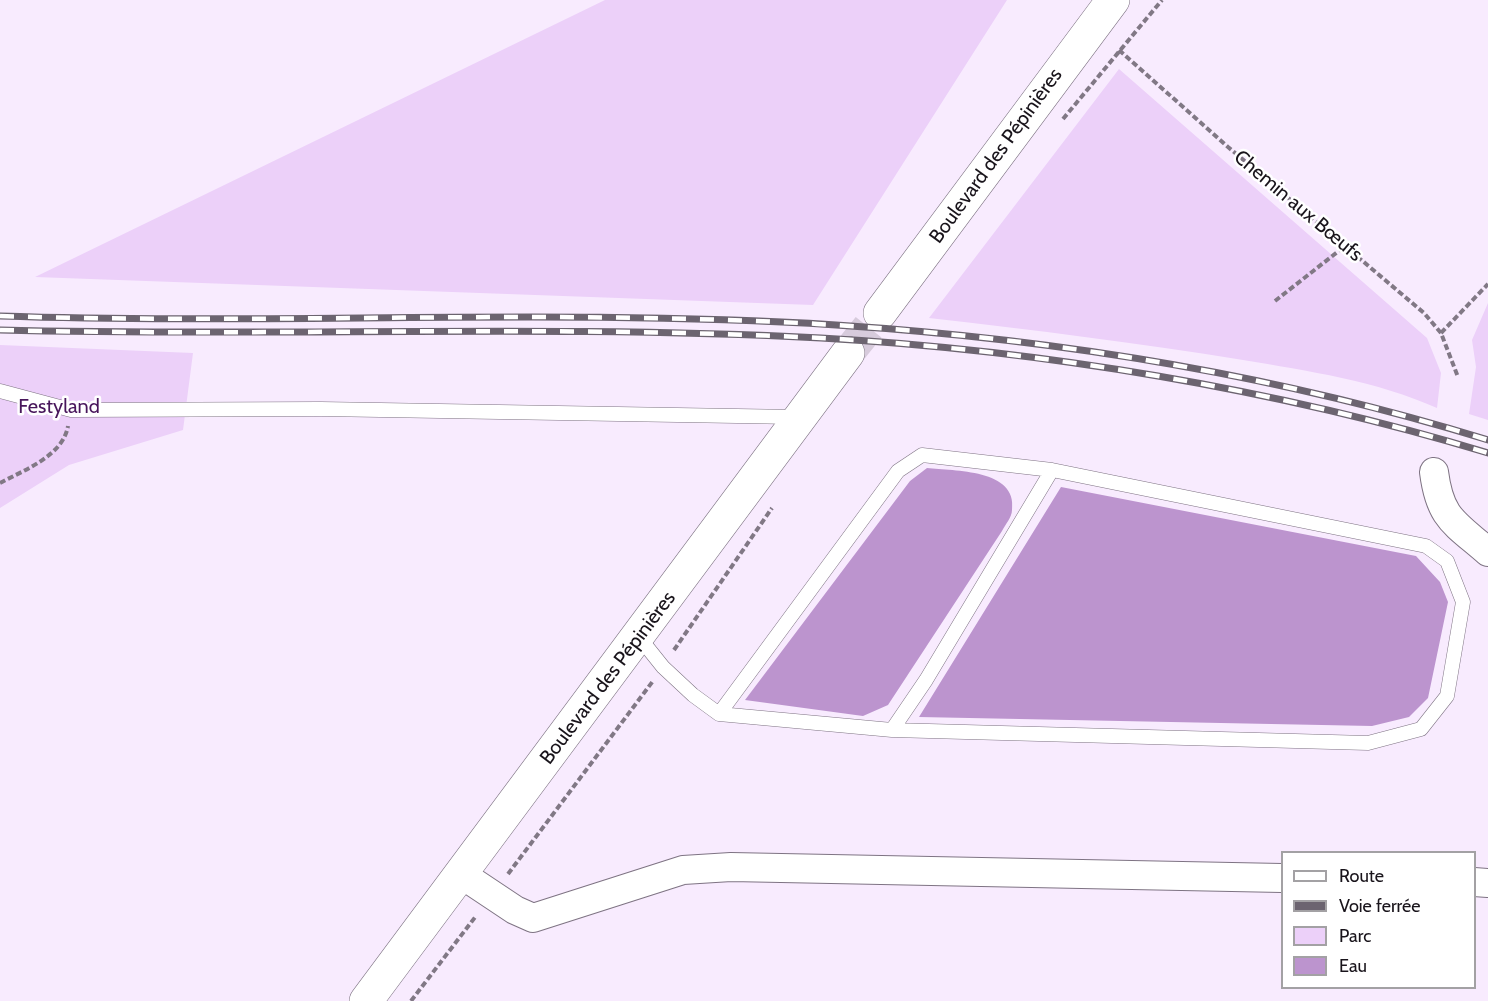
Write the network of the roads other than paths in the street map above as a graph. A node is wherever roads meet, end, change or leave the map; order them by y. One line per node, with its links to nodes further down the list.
1 (1113, 0): 2 (main road, Boulevard des Pépinières)
2 (880, 313)
3 (848, 353): 5 (main road, Boulevard des Pépinières)
4 (0, 391): 5 (lane)
5 (801, 417): 9 (main road, Boulevard des Pépinières)
6 (1052, 470): 10 (lane); 11 (lane); 11 (lane)
7 (1434, 472): 8 (street)
8 (1488, 552)
9 (639, 637): 10 (lane); 12 (main road, Boulevard des Pépinières)
10 (719, 714): 11 (lane)
11 (892, 730)
12 (461, 874): 13 (street); 14 (main road, Boulevard des Pépinières)
13 (1281, 878)
14 (366, 1001)

